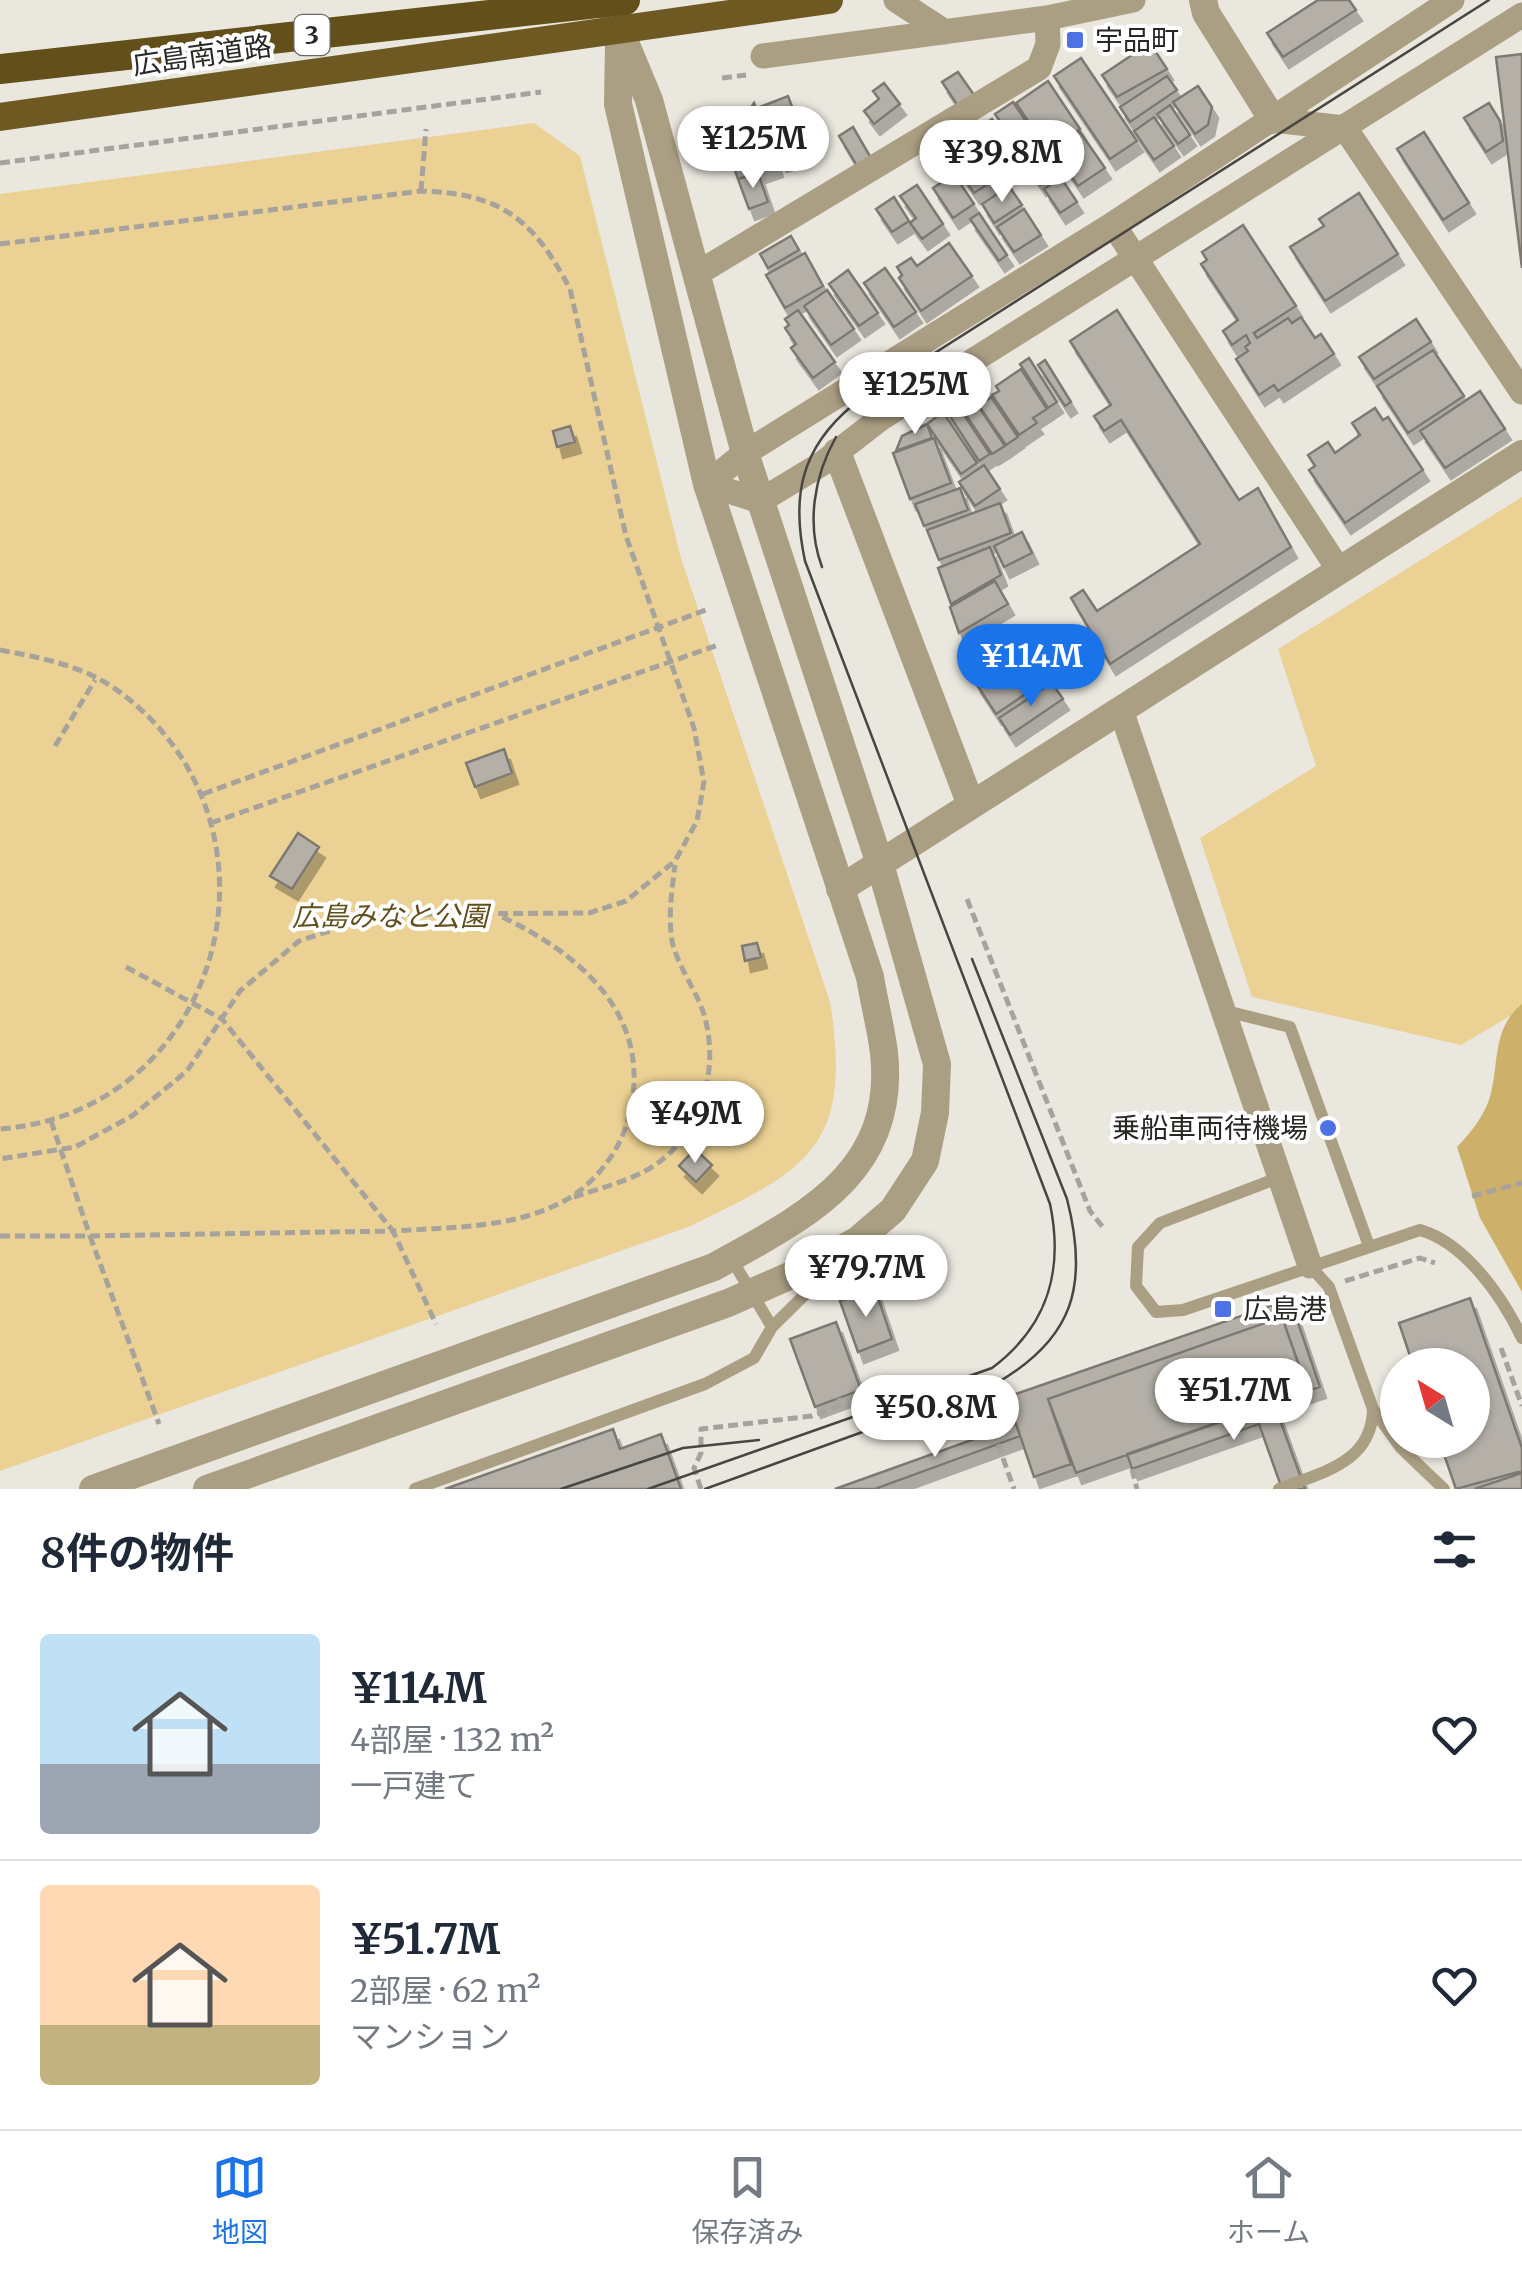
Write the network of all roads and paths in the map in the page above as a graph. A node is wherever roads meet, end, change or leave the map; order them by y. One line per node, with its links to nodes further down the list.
1 (608, 0): 10 (street)
2 (625, 0): 13 (highway, 3)
3 (829, 0): 10 (highway, 広島南道路)
4 (896, 0): 11 (street)
5 (1132, 0): 9 (street)
6 (1203, 0): 16 (street)
7 (1452, 0): 16 (street)
8 (1522, 15): 17 (street)
9 (1046, 18): 11 (street); 24 (street)
10 (619, 31): 15 (highway, 広島南道路); 24 (street); 29 (street)
11 (944, 32): 12 (street)
12 (763, 56)
13 (0, 69)
14 (541, 92): 19 (path)
15 (0, 117)
16 (1273, 120): 17 (street); 21 (street)
17 (1345, 128): 23 (street); 25 (street)
18 (426, 130): 20 (path)
19 (0, 162)
20 (422, 191): 22 (path); 33 (path)
21 (1113, 224): 23 (street); 27 (street)
22 (0, 244)
23 (1138, 259): 26 (street); 31 (street)
24 (698, 274): 27 (street)
25 (1522, 392)
26 (837, 452): 30 (street); 41 (street)
27 (745, 453): 29 (street); 30 (street)
28 (1522, 454): 31 (street)
29 (707, 484): 30 (street); 45 (street)
30 (760, 501): 44 (street)
31 (1339, 570): 38 (street)
32 (706, 610): 33 (path)
33 (658, 627): 36 (path); 40 (path)
34 (718, 645): 36 (path)
35 (0, 650): 37 (path)
36 (670, 662): 42 (path); 43 (path)
37 (95, 679): 39 (path); 40 (path)
38 (1120, 710): 41 (street); 50 (street)
39 (55, 746)
40 (203, 794): 42 (path)
41 (971, 805): 44 (street)
42 (211, 823): 49 (path)
43 (675, 861): 47 (path); 58 (path)
44 (880, 864): 45 (street); 63 (street)
45 (840, 889): 65 (street)
46 (967, 899): 59 (path)
47 (495, 914): 51 (path); 58 (path)
48 (126, 967): 49 (path)
49 (193, 1004): 51 (path); 52 (path)
50 (1220, 1010): 55 (street); 64 (lane)
51 (222, 1019): 54 (path); 60 (path)
52 (50, 1120): 53 (path); 62 (path)
53 (0, 1129)
54 (0, 1160)
55 (1278, 1178): 67 (street); 67 (lane)
56 (1522, 1182): 57 (path)
57 (1472, 1196)
58 (566, 1200): 60 (path)
59 (1105, 1230)
60 (393, 1231): 62 (path); 70 (path)
61 (0, 1236): 62 (path)
62 (90, 1236): 77 (path)
63 (858, 1240): 69 (street); 71 (lane)
64 (1369, 1246): 67 (lane); 73 (lane)
65 (731, 1258): 69 (lane); 80 (street)
66 (1440, 1264): 68 (path)
67 (1310, 1266): 68 (lane)
68 (1328, 1288): 76 (lane)
69 (754, 1292): 71 (lane); 82 (street)
70 (436, 1324)
71 (772, 1326): 83 (lane)
72 (1496, 1333): 75 (path)
73 (1522, 1338)
74 (838, 1398): 84 (path)
75 (1522, 1406)
76 (1373, 1409): 87 (lane); 88 (lane)
77 (160, 1424)
78 (998, 1444): 85 (path)
79 (1132, 1469): 86 (path)
80 (130, 1483): 81 (street)
81 (93, 1489)
82 (207, 1489)
83 (415, 1489)
84 (701, 1489)
85 (1014, 1489)
86 (1136, 1489)
87 (1279, 1489)
88 (1444, 1489)

